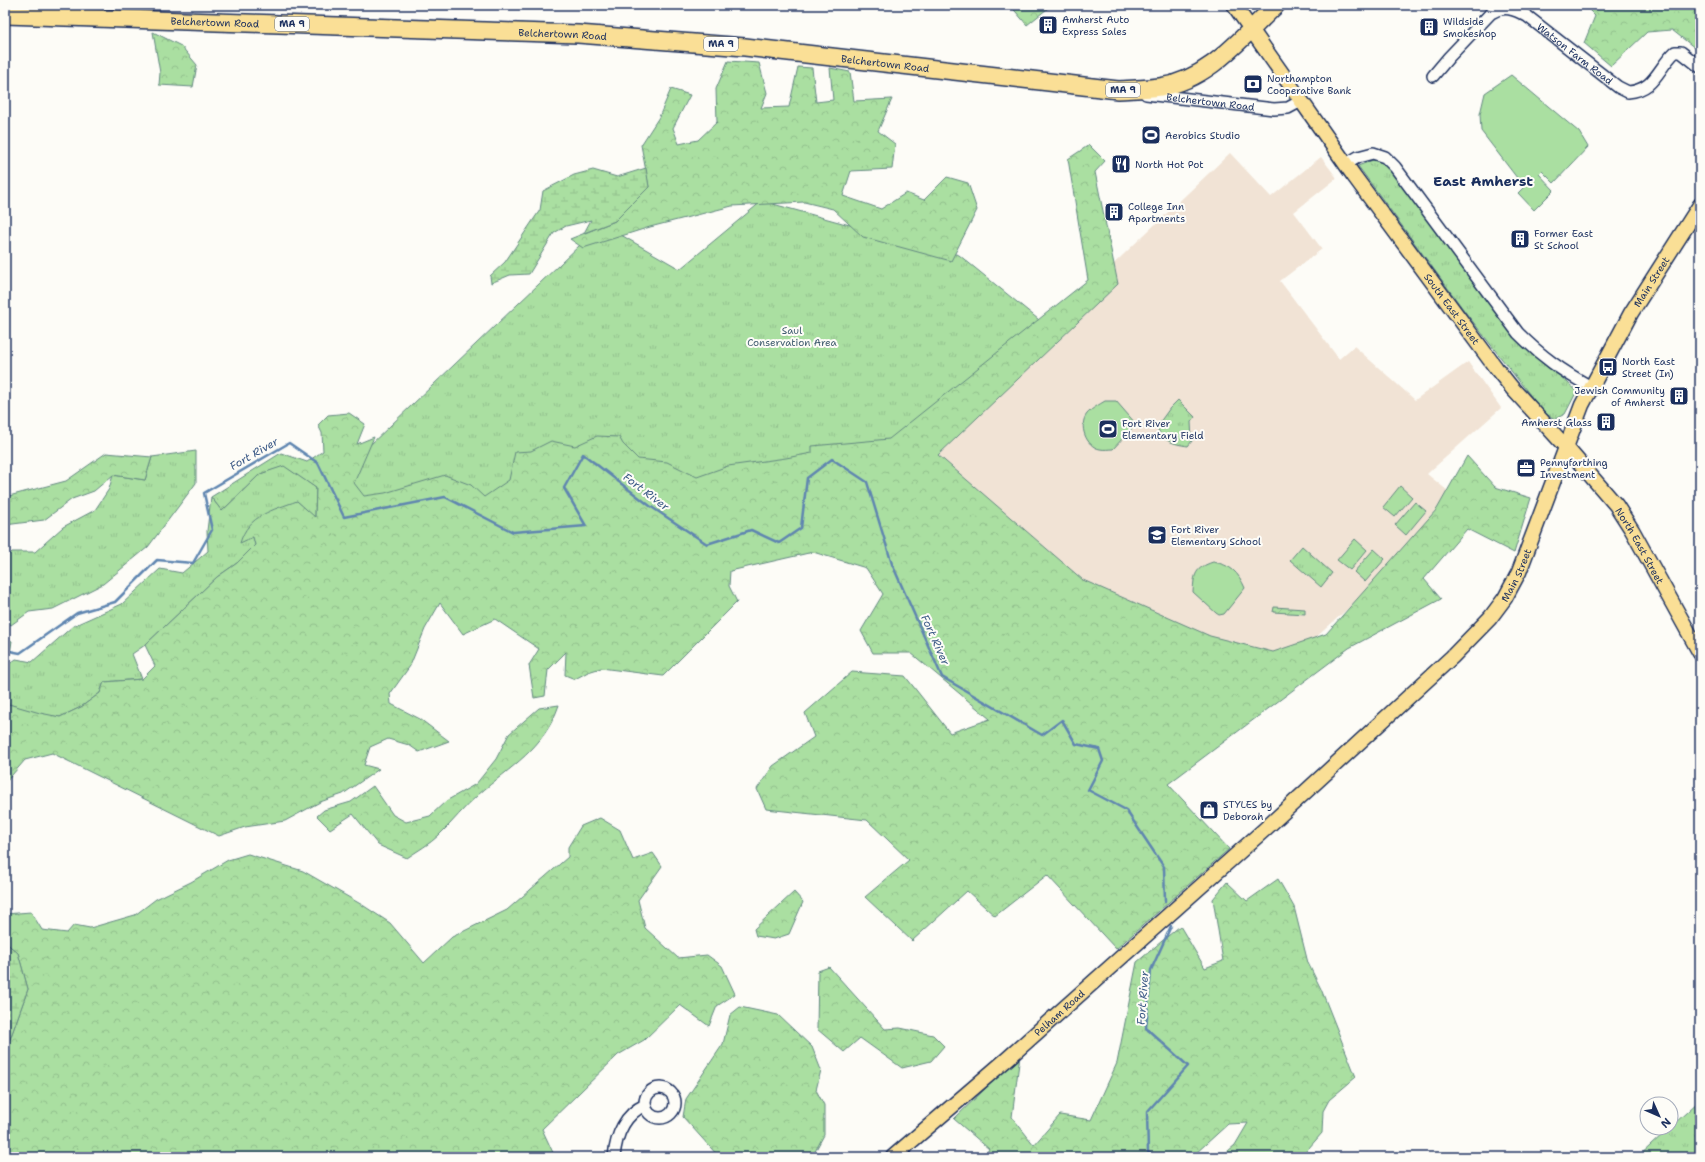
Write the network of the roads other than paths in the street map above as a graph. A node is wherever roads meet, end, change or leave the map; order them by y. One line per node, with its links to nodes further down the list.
1 (1234, 5): 4 (main road, South East Street)
2 (1276, 5): 4 (highway, MA 9)
3 (5, 15): 7 (highway, Belchertown Road / MA 9)
4 (1250, 29): 7 (highway, Belchertown Road / MA 9); 8 (main road, South East Street)
5 (1700, 67): 6 (street, Watson Farm Road)
6 (1433, 76)
7 (1118, 90): 8 (street, Belchertown Road)
8 (1301, 101): 9 (main road, South East Street)
9 (1346, 164): 11 (street); 12 (main road, South East Street)
10 (1700, 205): 11 (main road, Main Street)
11 (1591, 387): 12 (main road, Main Street)
12 (1566, 447): 13 (main road, North East Street); 14 (main road, Main Street)
13 (1700, 653)
14 (1224, 866): 17 (main road, Pelham Road)
15 (645, 1105): 16 (street)
16 (614, 1157)
17 (893, 1157)

